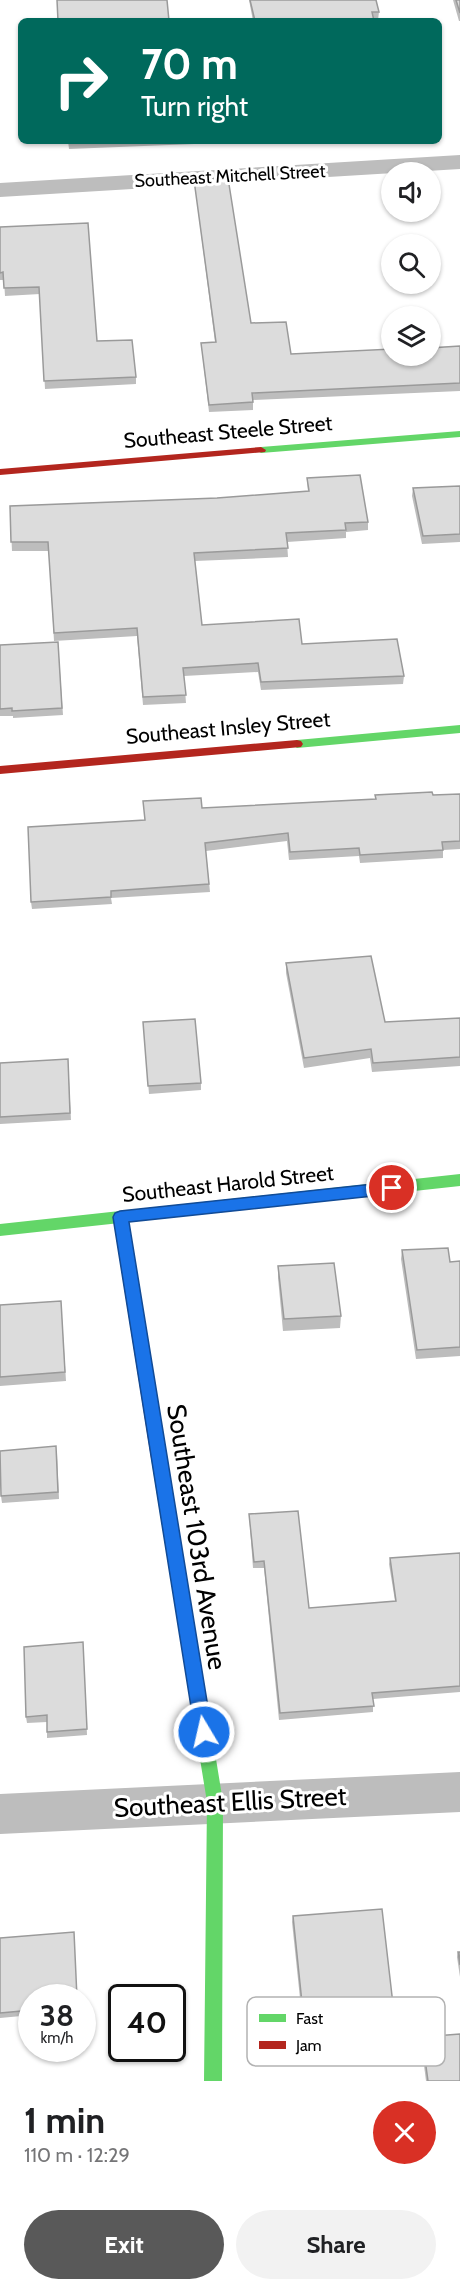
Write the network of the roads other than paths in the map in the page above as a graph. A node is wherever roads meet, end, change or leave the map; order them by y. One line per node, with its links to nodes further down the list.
1 (460, 162): 2 (street, Southeast Mitchell Street)
2 (0, 190)
3 (460, 434): 4 (street, Southeast Steele Street)
4 (0, 472)
5 (460, 729): 6 (street, Southeast Insley Street)
6 (0, 770)
7 (460, 1180): 8 (street, Southeast Harold Street)
8 (120, 1217): 9 (street, Southeast Harold Street); 11 (street, Southeast 103rd Avenue)
9 (0, 1230)
10 (460, 1792): 11 (street, Southeast Ellis Street)
11 (215, 1802): 12 (street, Southeast Ellis Street); 13 (street, Southeast 103rd Avenue)
12 (0, 1814)
13 (213, 2081)

